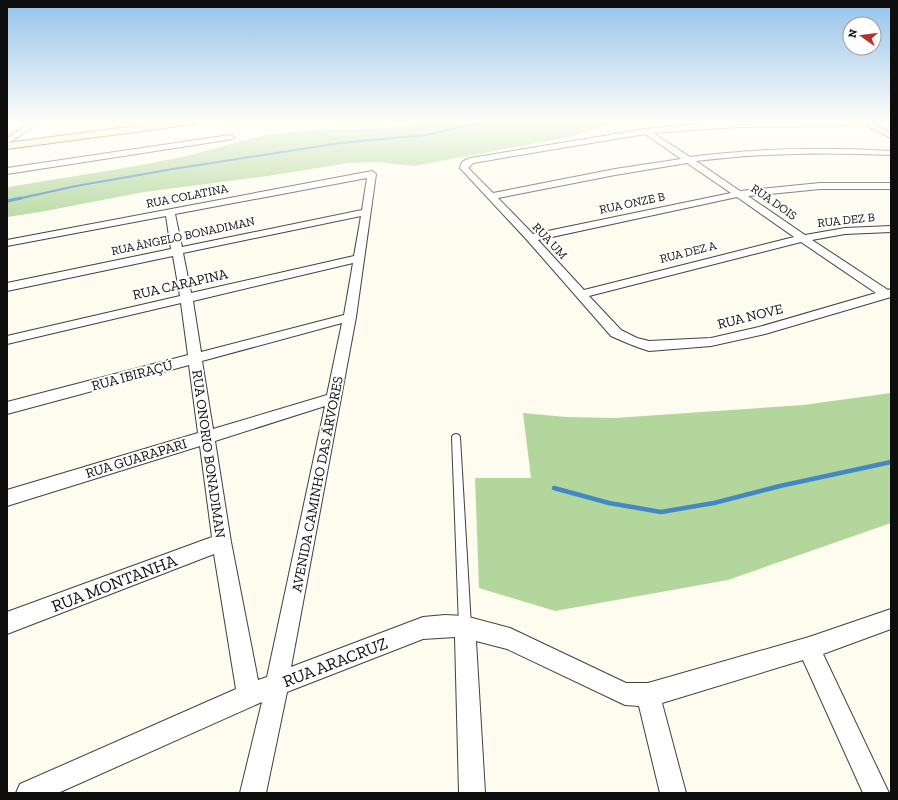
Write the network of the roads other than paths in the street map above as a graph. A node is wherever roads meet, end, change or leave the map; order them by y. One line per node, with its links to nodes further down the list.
1 (90, 158): 5 (street)
2 (485, 158): 9 (street, RUA UM)
3 (696, 158): 4 (street)
4 (689, 159): 8 (street, RUA DOIS); 9 (street)
5 (7, 171)
6 (372, 174): 10 (street, RUA COLATINA); 11 (street, AVENIDA CAMINHO DAS ÁRVORES)
7 (891, 186): 8 (street, RUA ONZE B)
8 (739, 194): 13 (street, RUA ONZE B); 14 (street, RUA DOIS)
9 (492, 196): 13 (street, RUA UM)
10 (170, 212): 15 (street, RUA COLATINA); 16 (street, RUA ONORIO BONADIMAN)
11 (365, 212): 16 (street, RUA ÂNGELO BONADIMAN); 17 (street, AVENIDA CAMINHO DAS ÁRVORES)
12 (891, 229): 14 (street, RUA DEZ B)
13 (531, 238): 20 (street, RUA UM)
14 (803, 238): 19 (street, RUA DOIS); 20 (street, RUA DEZ A)
15 (7, 243)
16 (177, 251): 18 (street, RUA ÂNGELO BONADIMAN); 21 (street, RUA ONORIO BONADIMAN)
17 (359, 258): 21 (street, RUA CARAPINA); 22 (street, AVENIDA CAMINHO DAS ÁRVORES)
18 (7, 287)
19 (888, 293): 23 (street, RUA NOVE)
20 (581, 294): 23 (street, RUA UM)
21 (186, 298): 24 (street, RUA CARAPINA); 25 (street, RUA ONORIO BONADIMAN)
22 (350, 317): 25 (street, RUA IBIRAÇÚ); 26 (street, AVENIDA CAMINHO DAS ÁRVORES)
23 (616, 333)
24 (7, 340)
25 (195, 358): 27 (street, RUA IBIRAÇÚ); 28 (street, RUA ONORIO BONADIMAN)
26 (334, 398): 28 (street, RUA GUARAPARI); 36 (street, AVENIDA CAMINHO DAS ÁRVORES)
27 (7, 408)
28 (205, 436): 30 (street, RUA GUARAPARI); 31 (street, RUA ONORIO BONADIMAN)
29 (456, 437): 34 (lane)
30 (7, 498)
31 (222, 542): 33 (street, RUA MONTANHA); 37 (street, RUA ONORIO BONADIMAN)
32 (891, 619): 35 (street, RUA ARACRUZ)
33 (7, 623)
34 (465, 627): 36 (street, RUA ARACRUZ); 38 (street, RUA ARACRUZ); 41 (street)
35 (808, 648): 38 (street, RUA ARACRUZ); 43 (street)
36 (276, 684): 37 (street, RUA ARACRUZ); 40 (street, AVENIDA CAMINHO DAS ÁRVORES)
37 (249, 695): 39 (street, RUA ARACRUZ)
38 (648, 695): 42 (street)
39 (29, 793)
40 (253, 793)
41 (472, 793)
42 (673, 793)
43 (876, 793)

